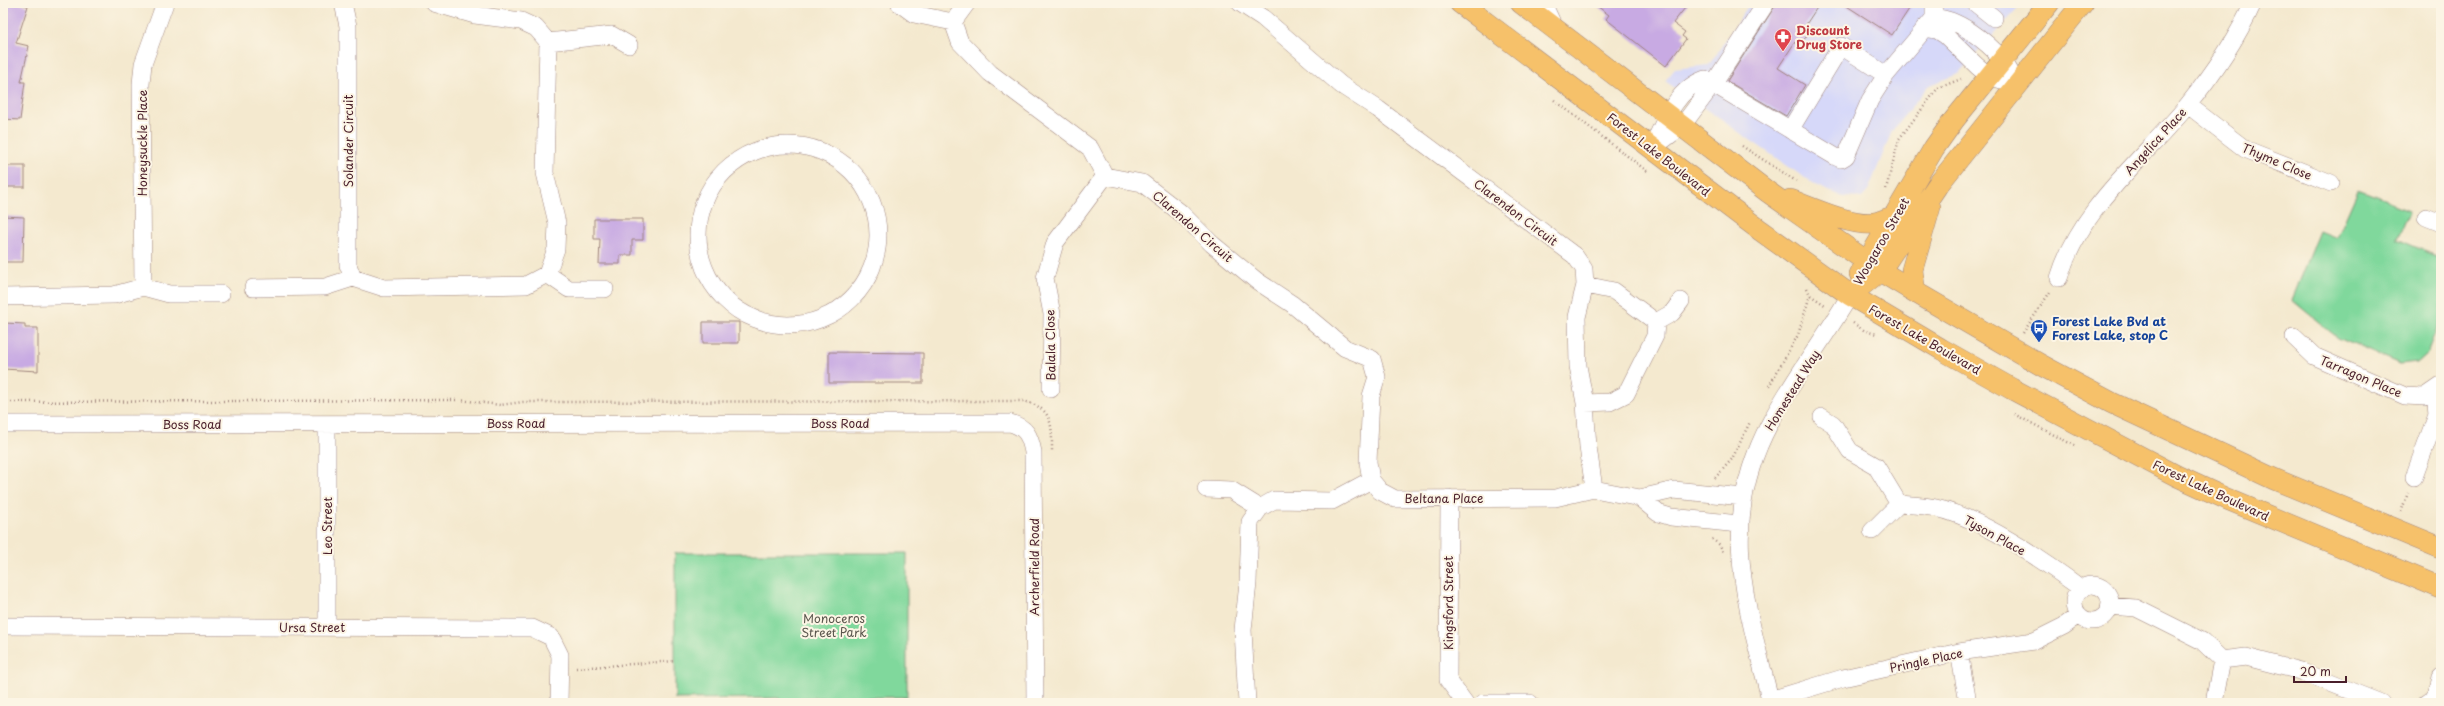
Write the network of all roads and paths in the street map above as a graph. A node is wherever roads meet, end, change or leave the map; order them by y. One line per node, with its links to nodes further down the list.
1 (165, 3): 41 (street, Honeysuckle Place)
2 (343, 3): 38 (street, Solander Circuit)
3 (434, 3): 19 (street)
4 (899, 3): 17 (street)
5 (967, 3): 17 (street)
6 (1240, 3): 40 (street, Clarendon Circuit)
7 (1460, 3): 29 (main road, Forest Lake Boulevard)
8 (1521, 3): 18 (main road)
9 (1544, 3): 18 (street)
10 (1766, 3): 24 (street)
11 (1975, 3): 16 (street)
12 (2049, 3): 21 (main road, Woogaroo Street)
13 (2083, 3): 25 (main road, Woogaroo Street)
14 (2253, 3): 26 (street, Angelica Place)
15 (1931, 16): 21 (street); 22 (street); 23 (street)
16 (1994, 18)
17 (953, 22): 30 (street)
18 (1555, 29): 27 (main road)
19 (548, 42): 20 (street); 37 (street)
20 (629, 46)
21 (2002, 59): 23 (main road, Woogaroo Street); 25 (street)
22 (1886, 75): 28 (street); 28 (street)
23 (1989, 76): 25 (street); 34 (main road, Woogaroo Street)
24 (1714, 83): 27 (street); 28 (street)
25 (2018, 86): 32 (main road, Woogaroo Street)
26 (2188, 105): 31 (street, Thyme Close); 39 (street, Angelica Place)
27 (1674, 121): 29 (street); 33 (main road)
28 (1790, 130)
29 (1652, 148): 46 (main road, Forest Lake Boulevard)
30 (1105, 176): 52 (street, Balala Close); 60 (street, Clarendon Circuit)
31 (2331, 183)
32 (1937, 186): 36 (main road, Woogaroo Street); 44 (main road)
33 (1768, 192): 34 (main road); 36 (main road)
34 (1895, 216): 36 (main road, Woogaroo Street)
35 (877, 254): 35 (street)
36 (1873, 266): 44 (main road); 46 (main road, Woogaroo Street)
37 (547, 274): 38 (street); 43 (street)
38 (353, 278): 42 (street)
39 (2059, 278): 50 (path)
40 (1584, 285): 49 (street); 54 (street, Clarendon Circuit)
41 (143, 287): 45 (street); 47 (street)
42 (253, 288)
43 (605, 289)
44 (1915, 292): 71 (main road)
45 (221, 294)
46 (1850, 295): 63 (street, Homestead Way); 72 (main road, Forest Lake Boulevard)
47 (3, 297)
48 (1681, 300): 49 (street)
49 (1656, 322): 54 (street)
50 (2023, 334)
51 (2294, 337): 53 (street, Tarragon Place)
52 (1051, 389)
53 (2438, 389): 59 (street, Tarragon Place)
54 (1585, 403): 62 (street, Clarendon Circuit)
55 (1822, 417): 66 (street)
56 (3, 424): 57 (street, Boss Road)
57 (327, 424): 58 (street, Boss Road); 77 (street, Leo Street)
58 (1027, 431): 85 (street, Archerfield Road)
59 (2414, 477): 68 (path)
60 (1371, 480): 64 (street, Beltana Place); 67 (street)
61 (1206, 489): 67 (street)
62 (1594, 489): 64 (street, Beltana Place); 65 (street, Beltana Place)
63 (1743, 497): 65 (street, Beltana Place); 69 (street, Homestead Way)
64 (1449, 498): 87 (street, Kingsford Street)
65 (1640, 498): 69 (street, Beltana Place)
66 (1899, 504): 70 (street); 73 (street, Tyson Place)
67 (1260, 508): 86 (street)
68 (2400, 515)
69 (1739, 524): 83 (street, Homestead Way)
70 (1872, 531)
71 (2441, 548)
72 (2441, 588)
73 (2082, 589): 74 (street); 75 (street)
74 (2110, 606): 75 (street); 79 (street)
75 (2079, 615): 78 (street, Pringle Place)
76 (3, 626): 77 (street, Ursa Street)
77 (327, 627): 81 (street, Ursa Street)
78 (1959, 652): 83 (street, Pringle Place); 90 (street)
79 (2222, 660): 91 (street); 92 (street)
80 (675, 661): 81 (path)
81 (560, 669): 84 (street, Ursa Street)
82 (2441, 677): 93 (street)
83 (1770, 702)
84 (559, 703)
85 (1035, 703)
86 (1247, 703)
87 (1465, 703)
88 (1483, 703): 89 (street)
89 (1530, 703)
90 (1968, 703)
91 (2214, 703)
92 (2381, 703)
93 (2426, 703)

